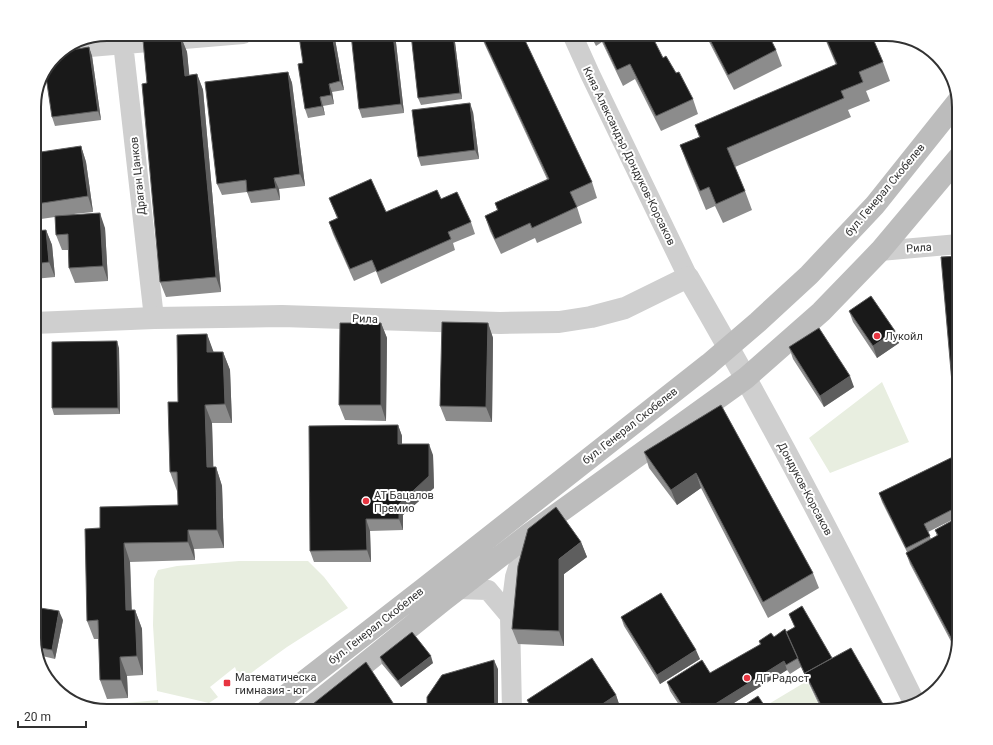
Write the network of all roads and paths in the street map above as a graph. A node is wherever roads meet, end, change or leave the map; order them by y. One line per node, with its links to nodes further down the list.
1 (113, 41): 4 (street)
2 (123, 41): 10 (street, Драган Цанков)
3 (575, 41): 9 (street, Княз Александър Дондуков-Корсаков)
4 (79, 47)
5 (952, 108): 12 (main road, бул. Генерал Скобелев)
6 (952, 165): 8 (main road, бул. Генерал Скобелев)
7 (952, 245): 8 (street, Рила)
8 (880, 251): 13 (main road, бул. Генерал Скобелев)
9 (688, 277): 10 (street, Рила); 12 (street, Дондуков-Корсаков)
10 (154, 318): 11 (street, Рила)
11 (41, 323)
12 (729, 347): 13 (street, Дондуков-Корсаков); 18 (main road, бул. Генерал Скобелев)
13 (746, 378): 14 (main road, бул. Генерал Скобелев); 17 (street, Дондуков-Корсаков)
14 (528, 535): 15 (main road, бул. Генерал Скобелев); 16 (street)
15 (458, 589): 16 (street); 19 (main road, бул. Генерал Скобелев)
16 (510, 616): 20 (street)
17 (912, 698)
18 (275, 704)
19 (315, 704)
20 (512, 704)

